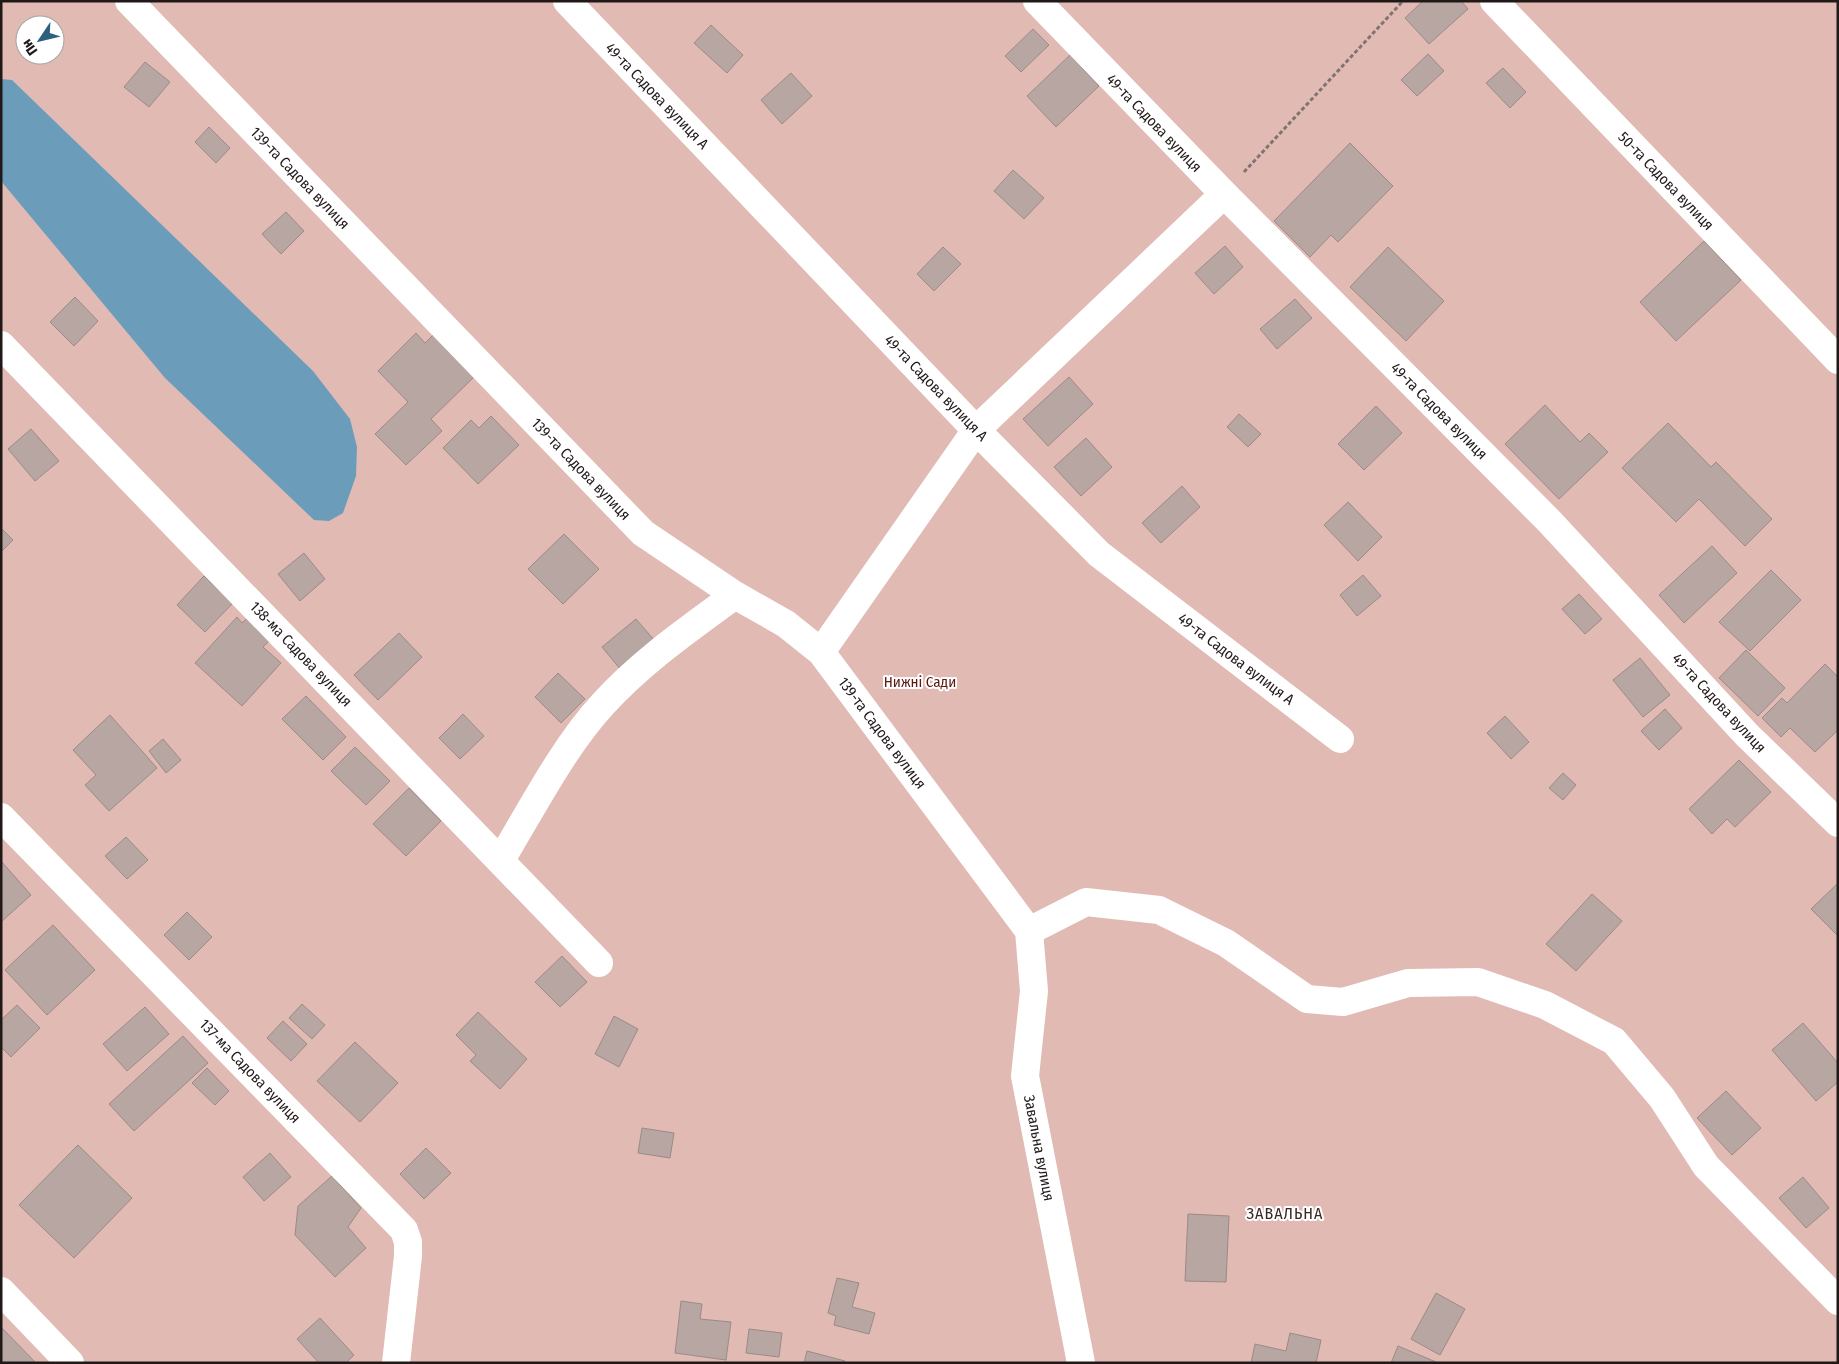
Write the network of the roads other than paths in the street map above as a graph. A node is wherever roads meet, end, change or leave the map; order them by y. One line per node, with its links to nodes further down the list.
1 (129, 1): 9 (street, 139-та Садова вулиця)
2 (567, 1): 8 (street, 49-та Садова вулиця А)
3 (1037, 1): 5 (street, 49-та Садова вулиця)
4 (1494, 1): 7 (street, 50-та Садова вулиця)
5 (1224, 194): 8 (street); 13 (street, 49-та Садова вулиця)
6 (1, 345): 14 (street, 138-ма Садова вулиця)
7 (1838, 360)
8 (976, 430): 10 (street); 11 (street, 49-та Садова вулиця А)
9 (735, 595): 10 (street, 139-та Садова вулиця); 14 (street)
10 (822, 652): 15 (street, 139-та Садова вулиця)
11 (1340, 738)
12 (1, 817): 20 (street, 137-ма Садова вулиця)
13 (1838, 823)
14 (501, 860): 16 (street, 138-ма Садова вулиця)
15 (1029, 931): 18 (street); 21 (street, Завальна вулиця)
16 (599, 964)
17 (1, 1292): 19 (street)
18 (1838, 1301)
19 (70, 1363)
20 (396, 1363)
21 (1081, 1363)

